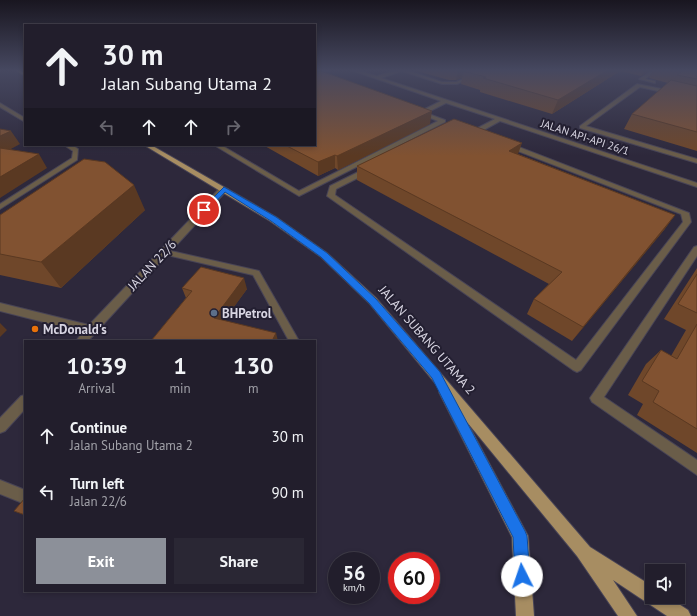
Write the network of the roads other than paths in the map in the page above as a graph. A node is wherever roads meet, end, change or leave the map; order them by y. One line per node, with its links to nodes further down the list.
1 (439, 99): 3 (street, JALAN API-API 26/1)
2 (620, 99): 13 (street)
3 (446, 101): 6 (street); 8 (street, JALAN API-API 26/1)
4 (0, 105): 7 (street)
5 (415, 110): 6 (street)
6 (422, 113): 12 (street)
7 (24, 119)
8 (500, 119): 9 (street); 14 (street, JALAN API-API 26/1)
9 (475, 132): 9 (street)
10 (69, 146): 16 (street)
11 (149, 146): 15 (main road, JALAN SUBANG UTAMA 2)
12 (219, 146)
13 (697, 162)
14 (697, 185)
15 (224, 189): 18 (street, JALAN 22/6); 23 (main road, JALAN SUBANG UTAMA 2)
16 (0, 207)
17 (697, 249): 26 (street)
18 (165, 252): 20 (street, JALAN 22/6); 22 (street)
19 (0, 307): 20 (street)
20 (91, 330): 21 (street, JALAN 22/6)
21 (82, 340)
22 (293, 340)
23 (436, 375): 29 (main road, JALAN SUBANG UTAMA 2); 32 (main road)
24 (24, 401): 25 (street)
25 (0, 427)
26 (697, 468)
27 (0, 487): 28 (street)
28 (24, 496)
29 (583, 550): 30 (main road); 33 (main road, JALAN SUBANG UTAMA 2)
30 (645, 592)
31 (663, 604): 34 (main road)
32 (525, 616)
33 (628, 616)
34 (682, 616)

